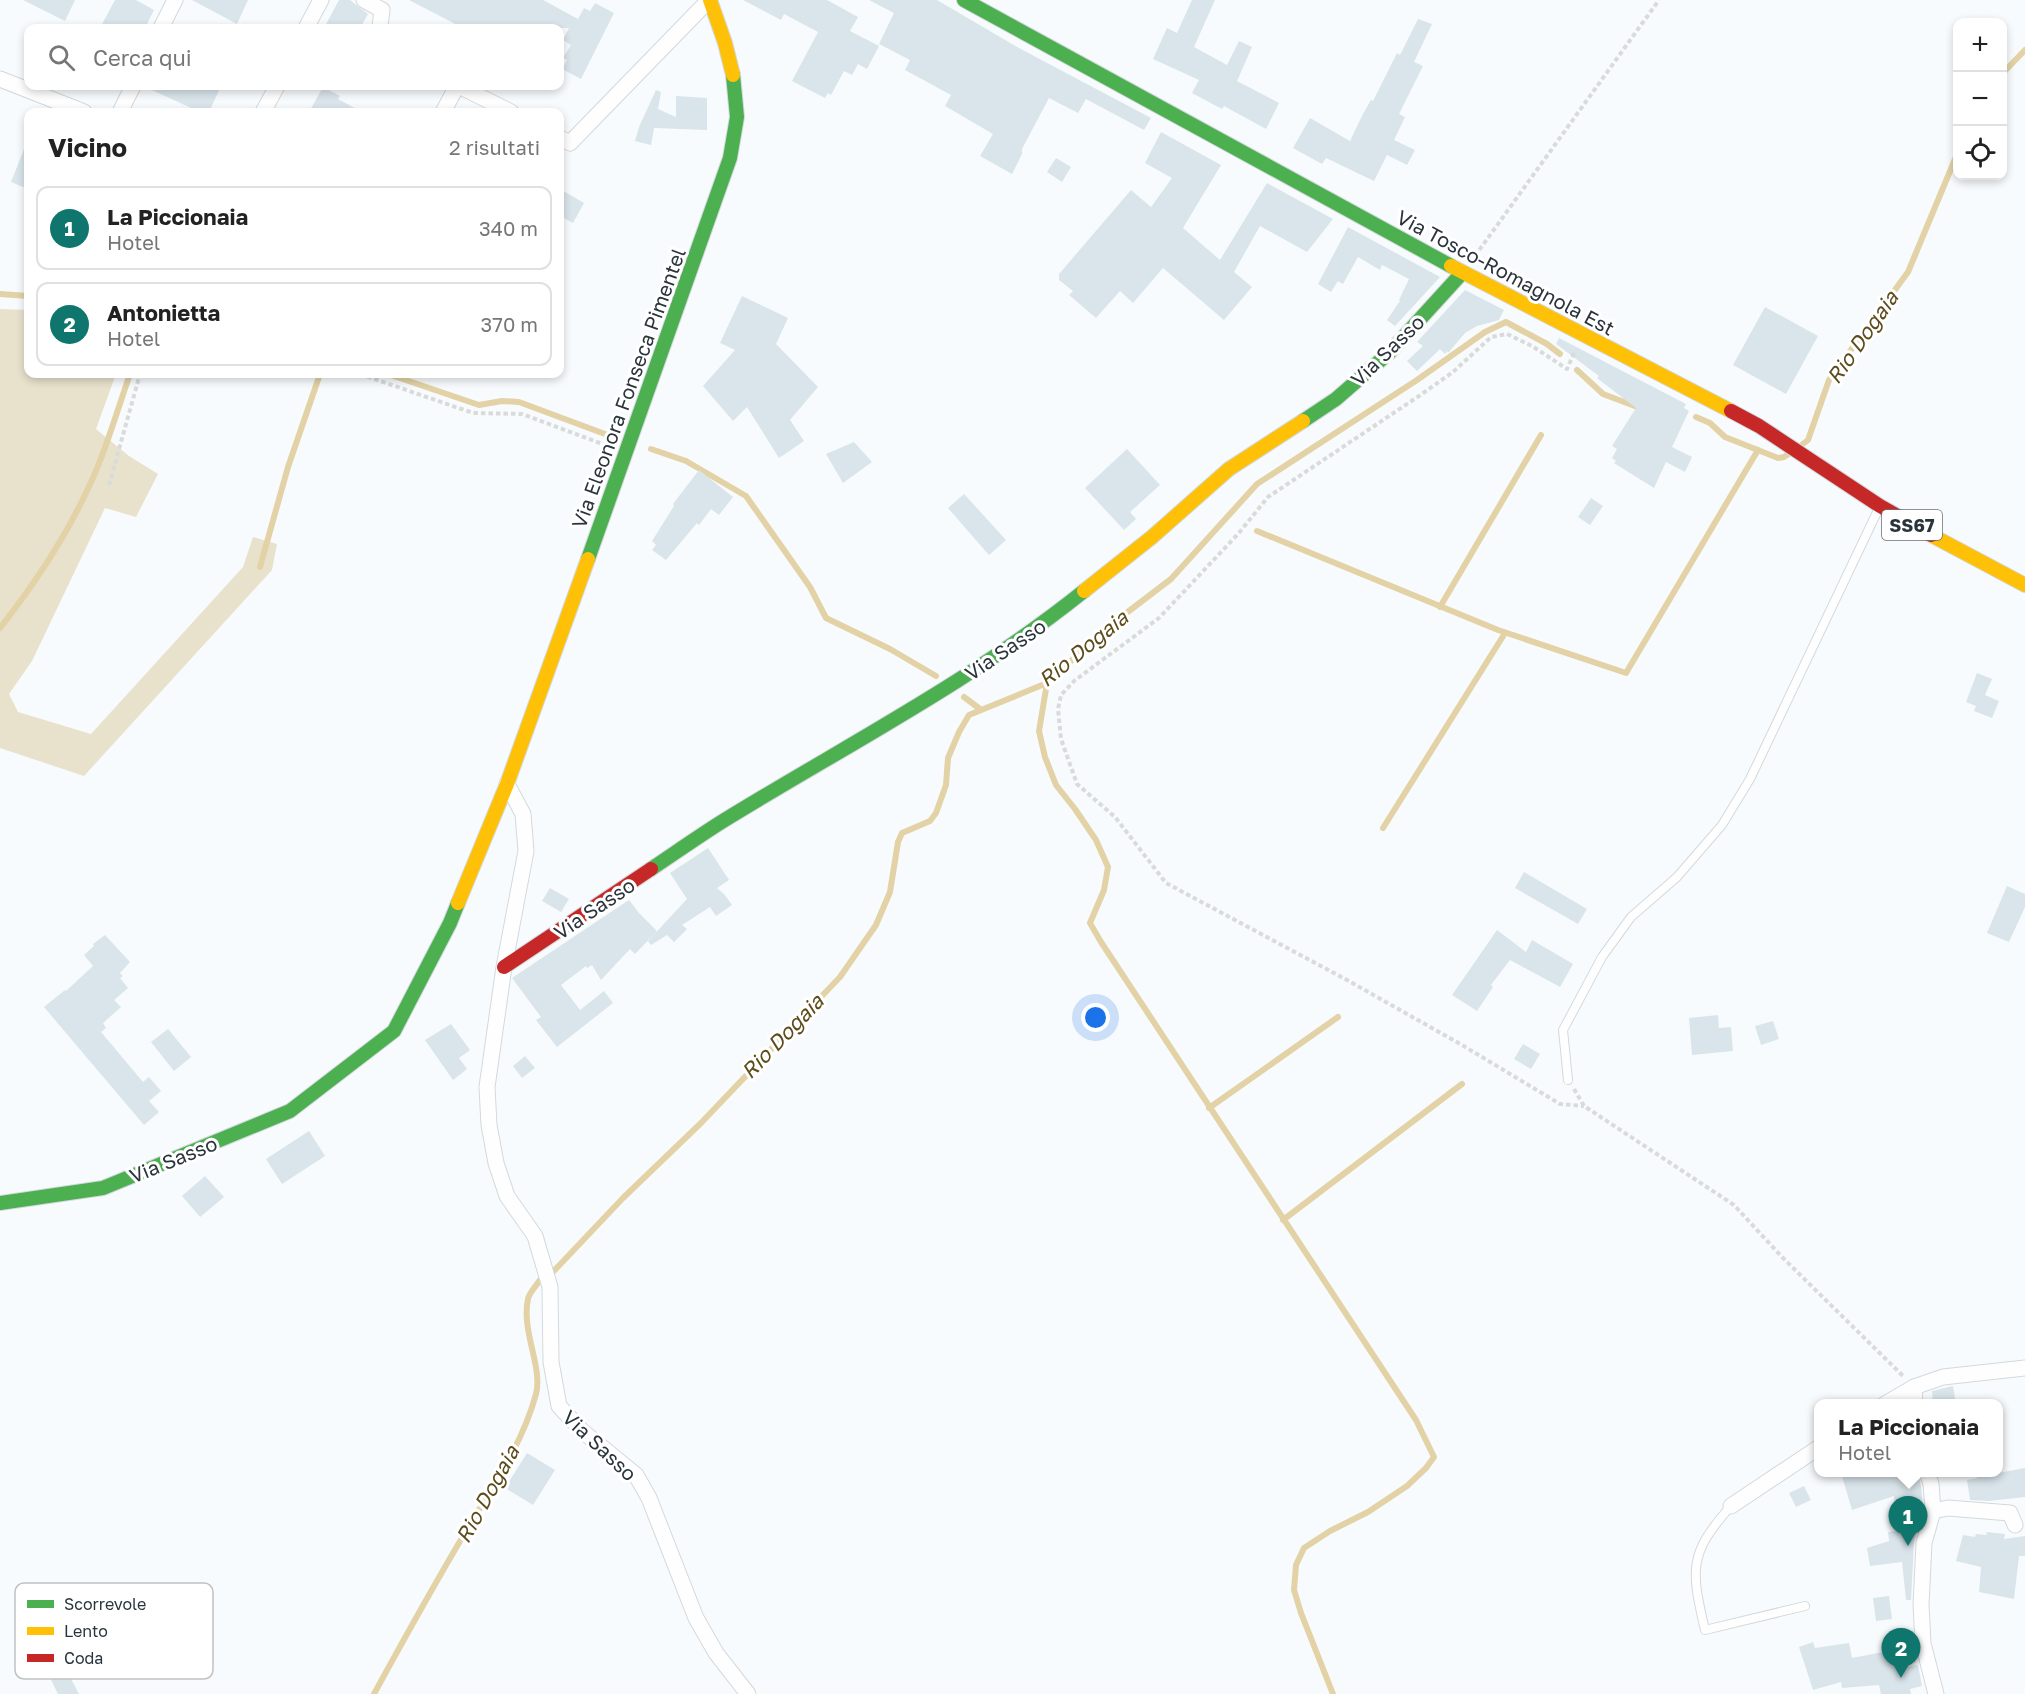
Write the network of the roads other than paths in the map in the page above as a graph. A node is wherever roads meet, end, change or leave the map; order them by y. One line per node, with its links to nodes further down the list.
1 (175, 0): 6 (street)
2 (321, 0): 7 (street)
3 (364, 0): 8 (street)
4 (710, 0): 21 (street); 25 (street, Via Eleonora Fonseca Pimentel)
5 (964, 0): 22 (street, Via Tosco-Romagnola Est)
6 (163, 24)
7 (308, 24)
8 (380, 24)
9 (0, 79): 10 (street)
10 (24, 88)
11 (28, 90): 16 (street)
12 (131, 90): 17 (street)
13 (275, 90): 18 (street)
14 (456, 90): 19 (street)
15 (466, 90): 20 (street)
16 (74, 108)
17 (122, 108)
18 (265, 108)
19 (445, 108)
20 (503, 108)
21 (564, 140)
22 (1462, 273): 23 (street, Via Tosco-Romagnola Est / SS67); 26 (street, Via Sasso)
23 (1880, 506): 24 (street, Via Tosco-Romagnola Est / SS67); 27 (lane)
24 (2025, 585)
25 (507, 784): 26 (street, Via Sasso); 28 (street, Via Sasso)
26 (504, 967): 39 (street, Via Sasso)
27 (1568, 1080)
28 (0, 1203)
29 (2025, 1368): 30 (street)
30 (1914, 1387): 31 (street); 32 (street)
31 (1894, 1399)
32 (1915, 1399)
33 (1814, 1451): 35 (street)
34 (1928, 1477): 36 (street)
35 (1731, 1506): 38 (lane)
36 (1933, 1511): 37 (street); 40 (street)
37 (2015, 1525)
38 (1805, 1606)
39 (748, 1694)
40 (1936, 1694)

